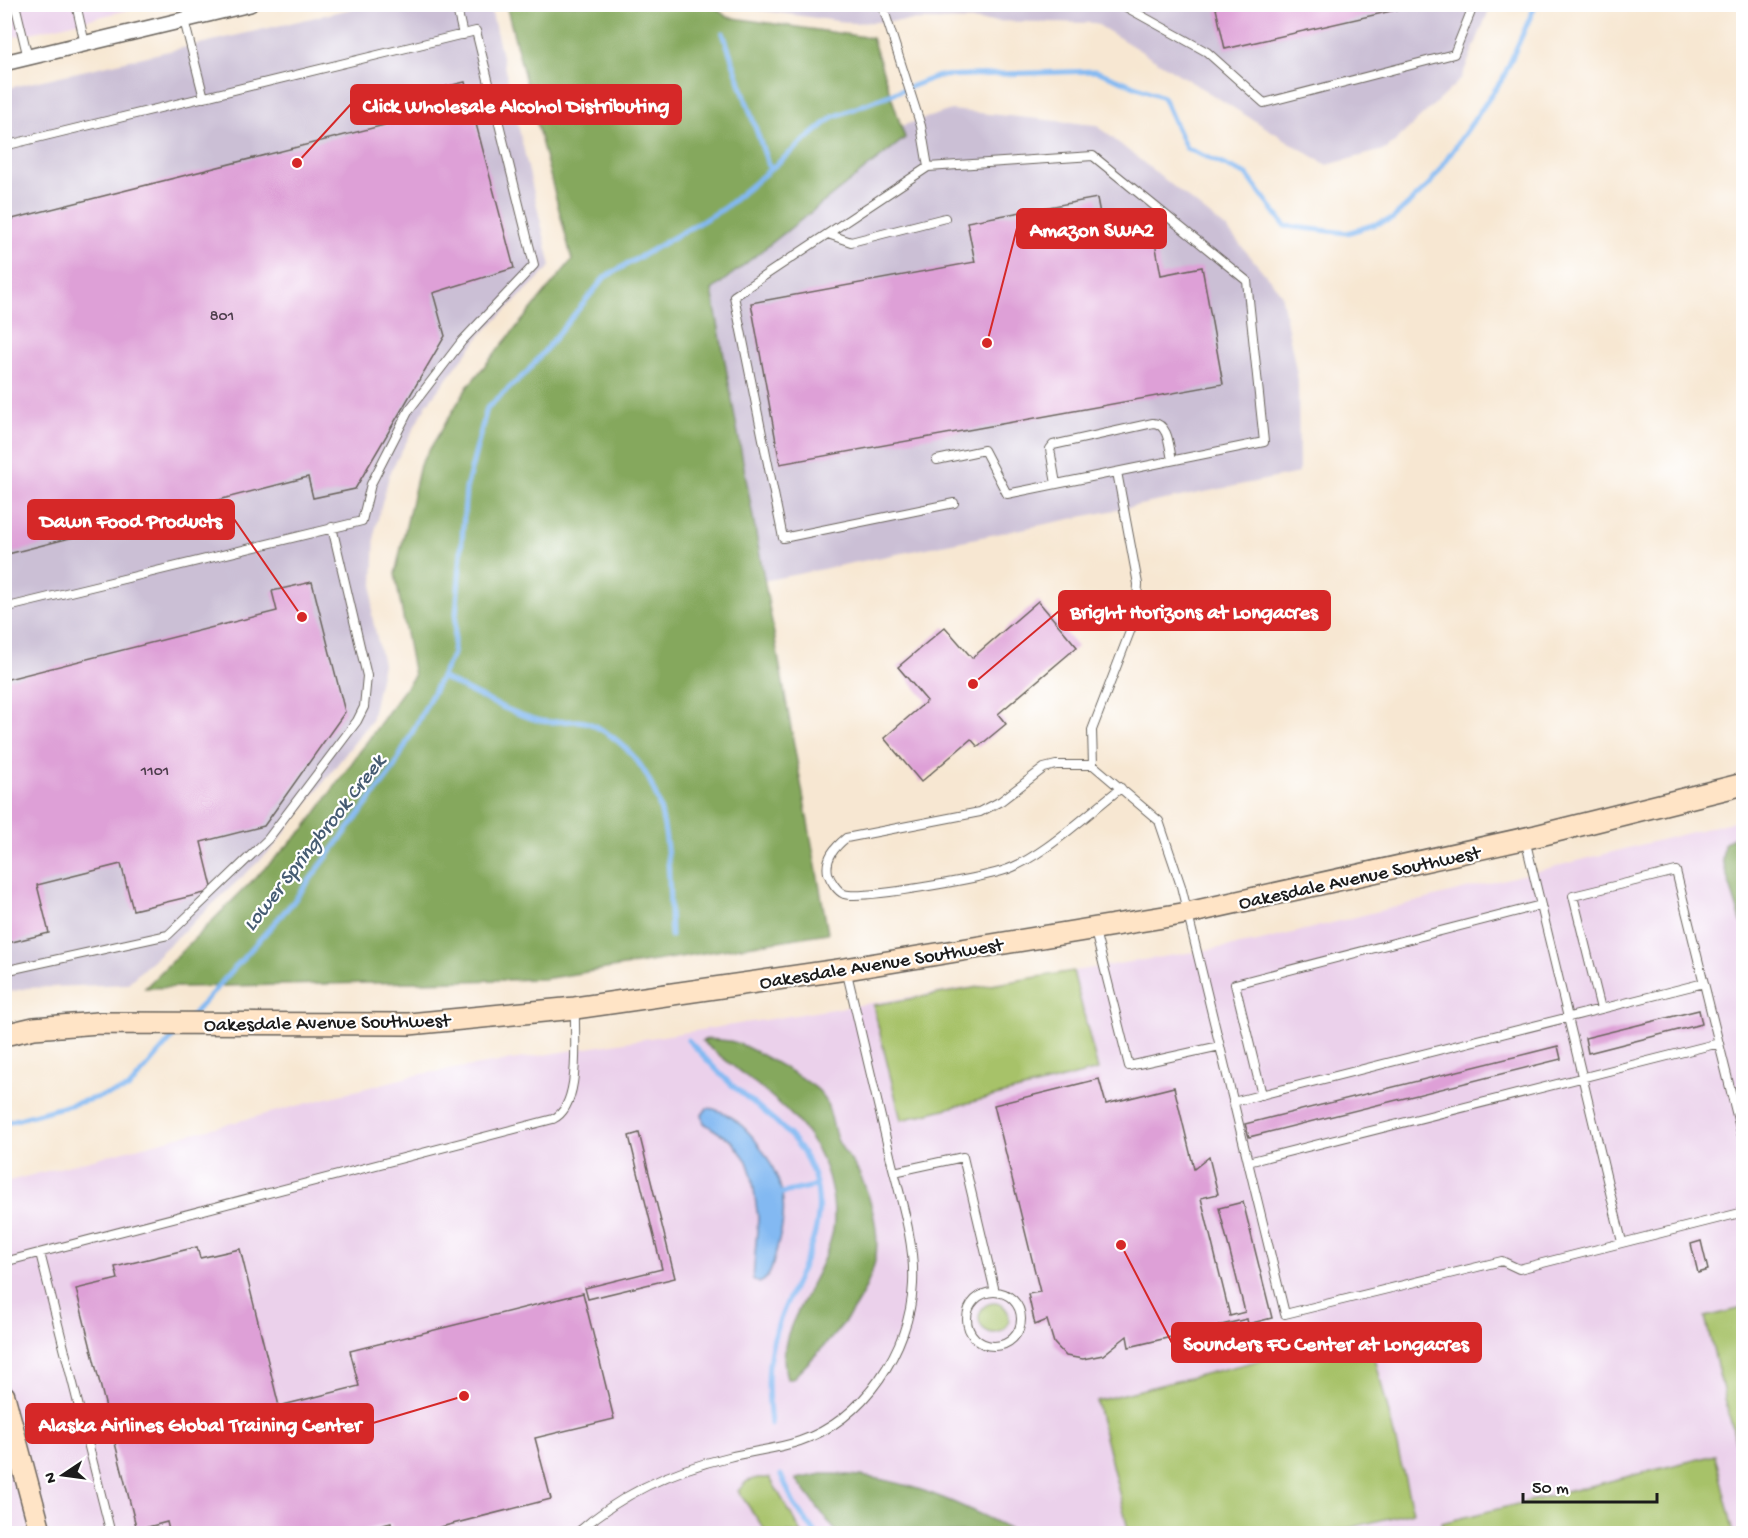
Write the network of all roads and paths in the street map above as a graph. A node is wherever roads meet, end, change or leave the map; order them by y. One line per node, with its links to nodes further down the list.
1 (15, 4): 11 (lane)
2 (76, 4): 10 (lane)
3 (250, 4): 8 (street)
4 (456, 4): 9 (lane)
5 (882, 4): 15 (lane)
6 (1116, 4): 7 (lane)
7 (1474, 4)
8 (184, 20): 10 (street); 13 (lane)
9 (463, 35): 13 (lane); 23 (lane)
10 (85, 44): 11 (street)
11 (28, 58): 12 (street)
12 (4, 63)
13 (204, 98): 14 (lane)
14 (4, 146)
15 (928, 167): 17 (lane); 19 (lane)
16 (945, 218): 17 (lane)
17 (828, 234): 22 (lane)
18 (937, 460): 21 (lane)
19 (1172, 460): 20 (lane); 21 (lane)
20 (1117, 471): 21 (lane); 25 (lane)
21 (1056, 484)
22 (954, 503)
23 (332, 527): 24 (lane); 33 (lane)
24 (4, 608)
25 (1093, 765): 27 (lane); 27 (lane)
26 (1743, 784): 28 (street, Oakesdale Avenue Southwest)
27 (1121, 788): 30 (lane)
28 (1525, 839): 29 (lane); 30 (street, Oakesdale Avenue Southwest)
29 (1541, 905): 37 (lane); 42 (lane)
30 (1188, 913): 31 (street, Oakesdale Avenue Southwest); 40 (lane)
31 (1095, 928): 32 (street, Oakesdale Avenue Southwest); 40 (lane)
32 (846, 969): 35 (street, Oakesdale Avenue Southwest); 46 (lane)
33 (4, 971)
34 (1704, 983): 36 (lane); 36 (lane); 39 (lane)
35 (574, 1008): 38 (street, Oakesdale Avenue Southwest); 49 (lane)
36 (1601, 1009): 37 (lane)
37 (1568, 1017): 41 (lane); 42 (lane)
38 (4, 1035)
39 (1719, 1043): 41 (lane); 44 (lane)
40 (1220, 1046): 43 (lane)
41 (1583, 1078): 45 (lane); 48 (lane)
42 (1262, 1095): 43 (lane)
43 (1233, 1102): 45 (lane)
44 (1743, 1144)
45 (1248, 1162): 48 (lane)
46 (894, 1172): 51 (lane); 55 (lane)
47 (1743, 1212): 48 (lane)
48 (1622, 1242)
49 (40, 1253): 50 (lane); 54 (lane)
50 (4, 1262)
51 (995, 1292): 51 (lane)
52 (4, 1396): 53 (street)
53 (41, 1533)
54 (111, 1533)
55 (576, 1533)

